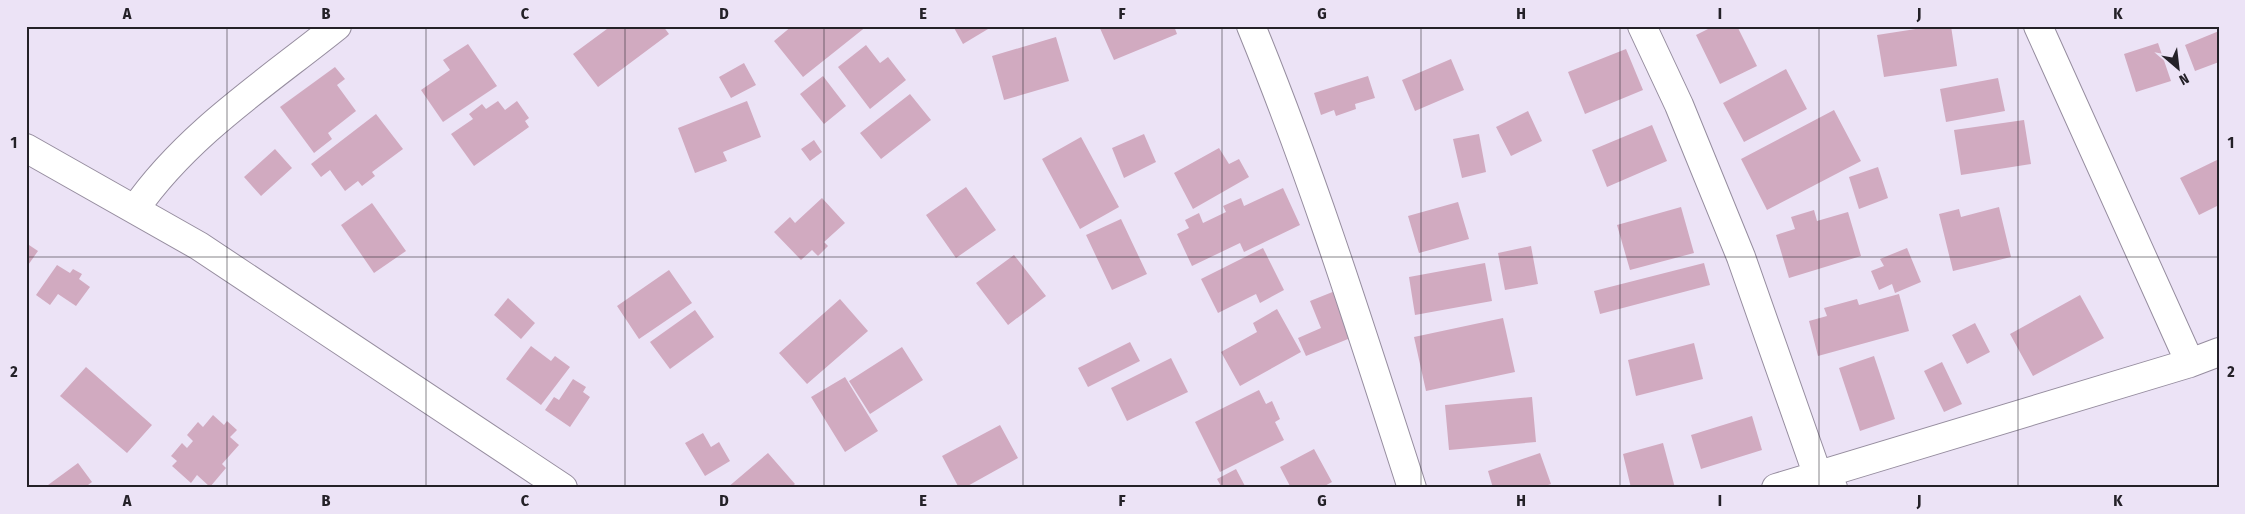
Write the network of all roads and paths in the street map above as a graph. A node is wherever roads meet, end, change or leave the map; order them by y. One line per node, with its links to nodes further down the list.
1 (337, 26): 6 (street)
2 (1251, 26): 11 (street)
3 (1642, 26): 9 (street)
4 (2038, 26): 8 (street)
5 (26, 148): 6 (street)
6 (135, 209): 10 (street)
7 (2219, 352): 8 (street)
8 (2190, 363): 9 (street)
9 (1825, 482): 12 (street)
10 (562, 488)
11 (1412, 488)
12 (1776, 488)

